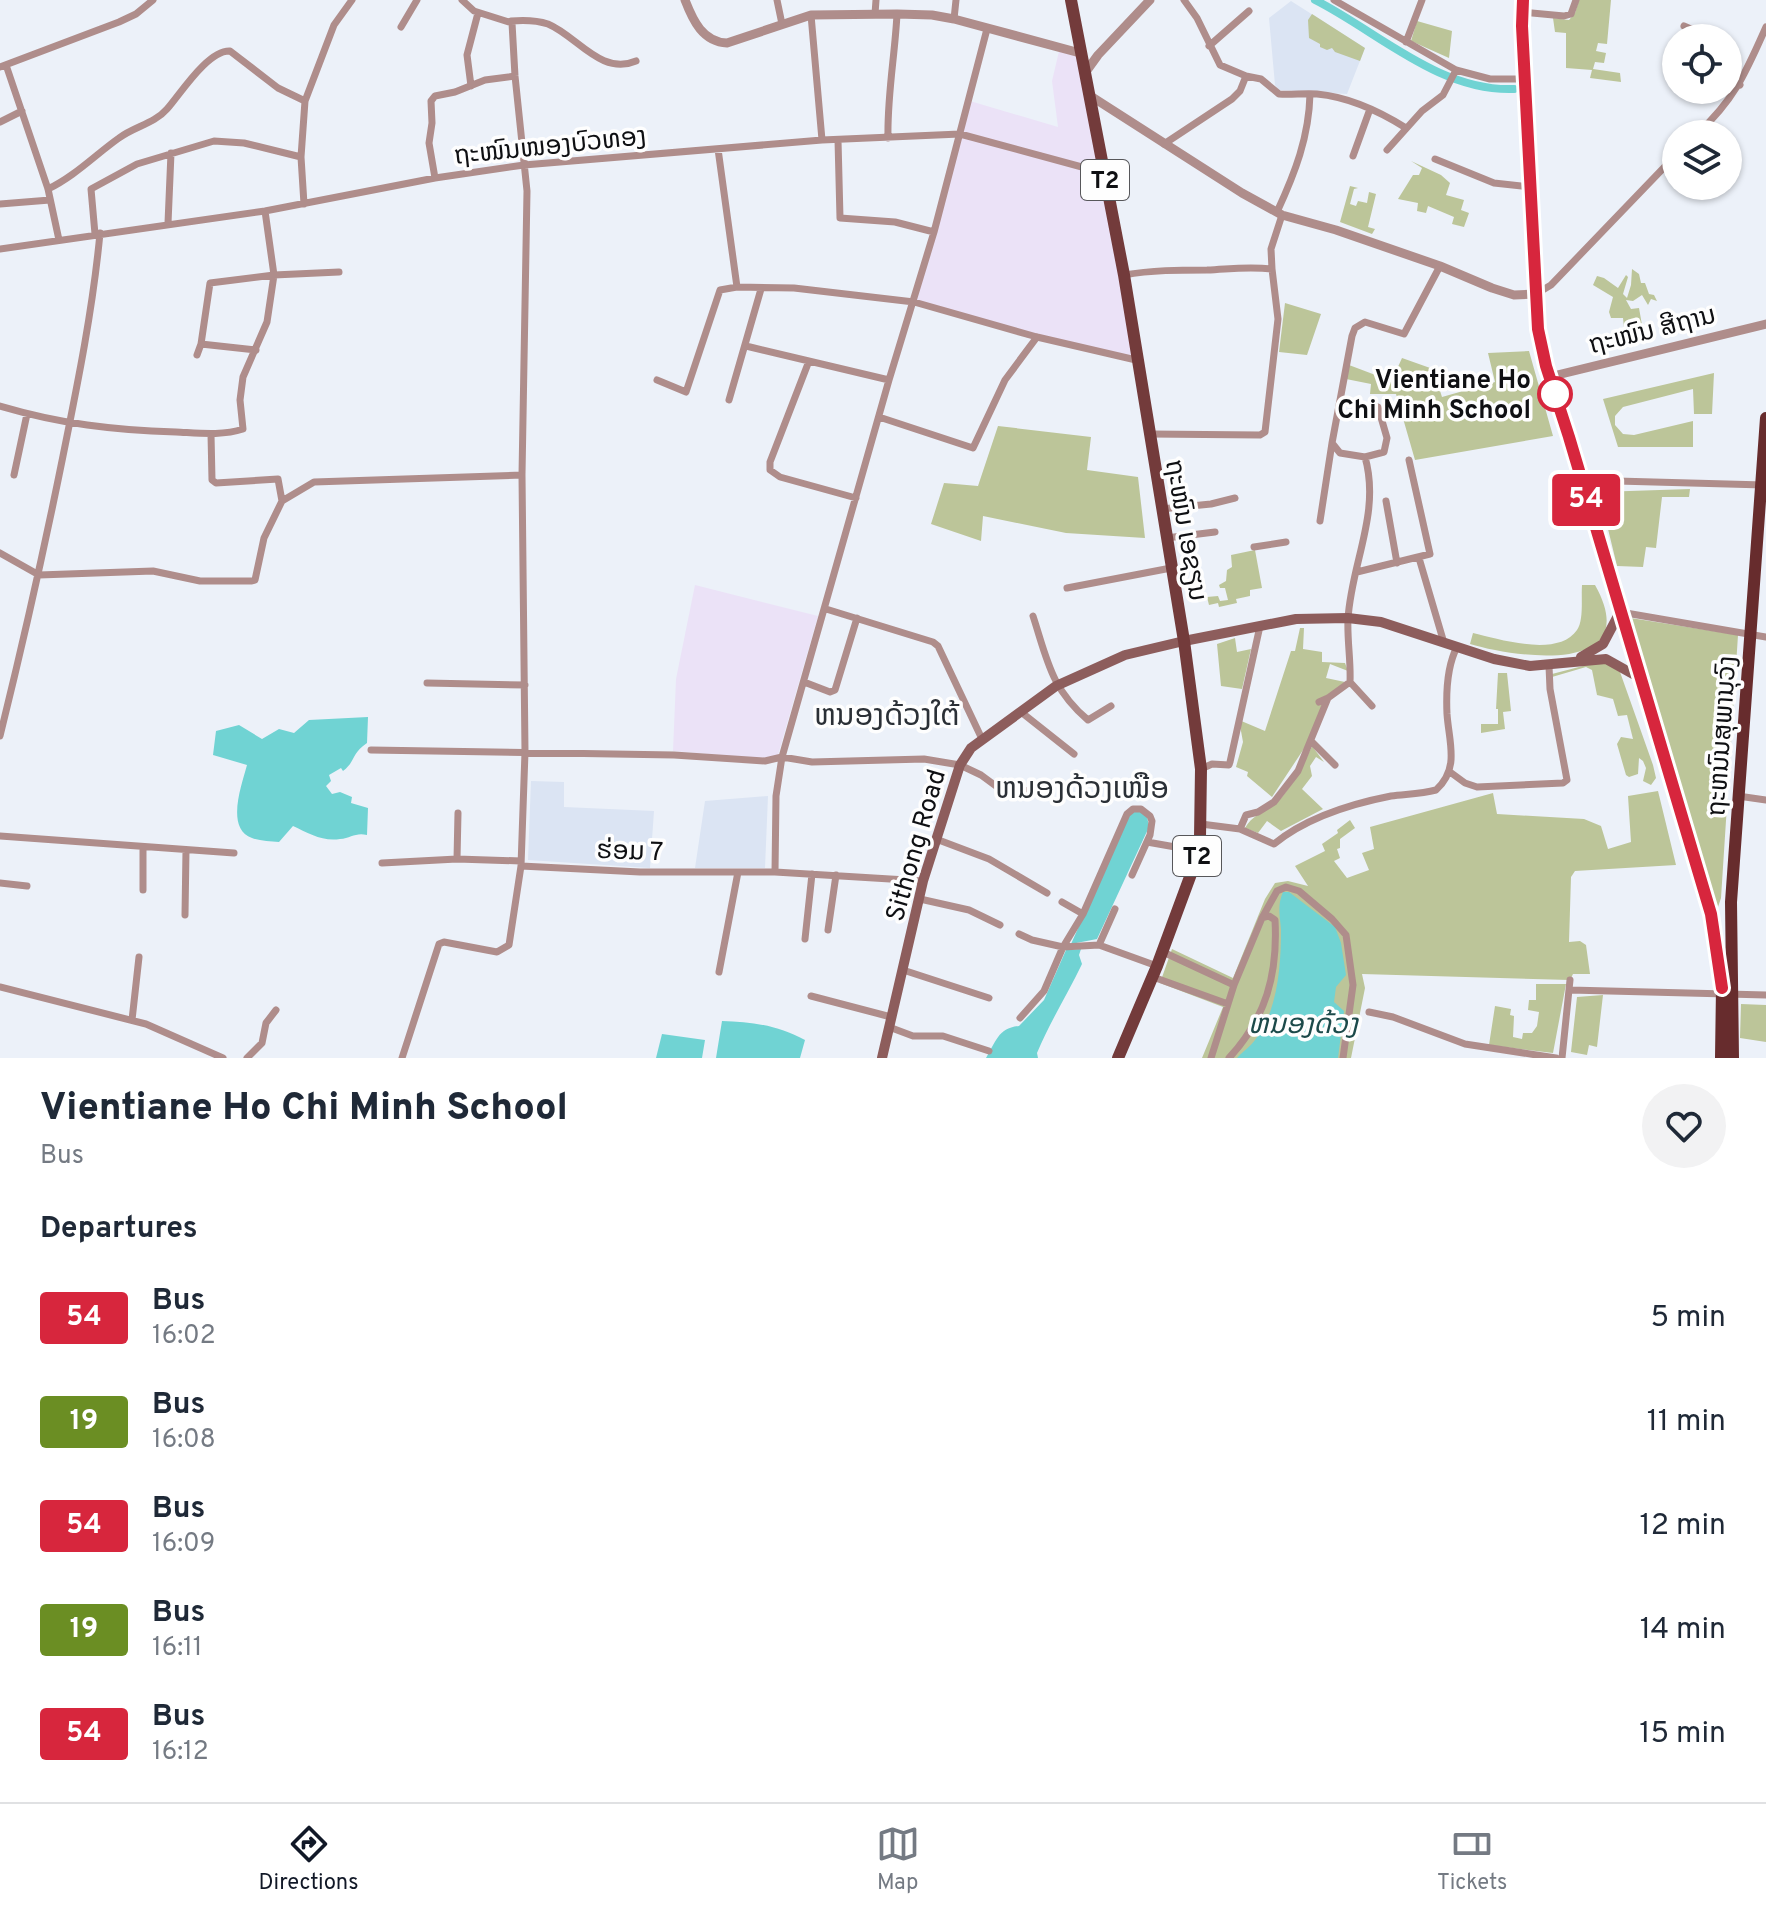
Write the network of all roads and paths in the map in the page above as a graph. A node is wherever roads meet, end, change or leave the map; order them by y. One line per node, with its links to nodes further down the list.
1 (153, 0): 31 (street)
2 (352, 0): 41 (street)
3 (417, 0): 24 (street)
4 (462, 0): 17 (street)
5 (685, 0): 23 (street)
6 (777, 0): 23 (street)
7 (876, 0): 18 (street)
8 (956, 0): 21 (street)
9 (1071, 0): 29 (main road, ຖະໜົນ ເອຊຽນ / T2)
10 (1150, 0): 33 (street)
11 (1184, 0): 28 (street)
12 (1334, 0): 27 (street)
13 (1422, 0): 27 (street)
14 (1576, 0): 15 (street)
15 (1523, 6): 36 (highway)
16 (1249, 11): 28 (street)
17 (478, 13): 22 (street); 38 (street)
18 (875, 14): 19 (street); 20 (street)
19 (897, 14): 21 (street); 49 (street)
20 (811, 15): 23 (street); 50 (street)
21 (954, 19): 26 (street)
22 (511, 21): 30 (street); 34 (street)
23 (782, 24)
24 (401, 27)
25 (1766, 27): 37 (street)
26 (987, 29): 29 (street); 48 (street)
27 (1406, 42): 32 (street)
28 (1209, 46): 35 (street)
29 (1080, 53): 33 (main road, ຖະໜົນ ເອຊຽນ / T2)
30 (636, 61)
31 (3, 66): 44 (street)
32 (1455, 72): 36 (street); 47 (street)
33 (1085, 73): 40 (main road, ຖະໜົນ ເອຊຽນ / T2)
34 (515, 76): 38 (street); 59 (street)
35 (1246, 76): 39 (street); 52 (street)
36 (1525, 79): 63 (highway)
37 (1742, 81)
38 (471, 86): 62 (street)
39 (1310, 94): 43 (street); 69 (street)
40 (1089, 95): 52 (street); 61 (main road, ຖະໜົນ ເອຊຽນ / T2)
41 (305, 101): 57 (street); 64 (street)
42 (1725, 104): 45 (street)
43 (1370, 109): 47 (street); 56 (street)
44 (22, 111): 46 (street); 64 (street)
45 (1710, 120)
46 (0, 122)
47 (1406, 128): 54 (street)
48 (960, 134): 49 (street, ຖະໜົນໜອງບົວທອງ); 61 (street, ຖະໜົນໜອງບົວທອງ); 71 (street)
49 (888, 138): 51 (street, ຖະໜົນໜອງບົວທອງ)
50 (822, 140): 51 (street, ຖະໜົນໜອງບົວທອງ); 53 (street, ຖະໜົນໜອງບົວທອງ)
51 (838, 140): 71 (street)
52 (1164, 144): 69 (street)
53 (718, 149): 59 (street, ຖະໜົນໜອງບົວທອງ); 80 (street)
54 (1387, 150)
55 (171, 153): 57 (street); 70 (street); 72 (street)
56 (1353, 156)
57 (301, 157): 67 (street)
58 (1435, 159): 63 (street)
59 (524, 165): 62 (street, ຖະໜົນໜອງບົວທອງ); 108 (street)
60 (1662, 170): 82 (street)
61 (1104, 173): 79 (main road, ຖະໜົນ ເອຊຽນ / T2)
62 (435, 178): 67 (street, ຖະໜົນໜອງບົວທອງ)
63 (1531, 187): 82 (highway)
64 (48, 189): 65 (street)
65 (50, 200): 66 (street); 73 (street)
66 (0, 204)
67 (304, 204): 68 (street, ຖະໜົນໜອງບົວທອງ)
68 (265, 211): 70 (street, ຖະໜົນໜອງບົວທອງ); 78 (street)
69 (1279, 213): 75 (street); 76 (street)
70 (168, 223): 72 (street, ຖະໜົນໜອງບົວທອງ)
71 (934, 232): 83 (street)
72 (97, 233): 73 (street, ຖະໜົນໜອງບົວທອງ); 101 (street)
73 (59, 240): 74 (street, ຖະໜົນໜອງບົວທອງ)
74 (0, 249)
75 (1440, 266): 82 (street); 104 (street)
76 (1272, 269): 79 (street); 103 (street)
77 (339, 272): 78 (street)
78 (274, 275): 86 (street); 88 (street)
79 (1124, 275): 90 (main road, ຖະໜົນ ເອຊຽນ / T2)
80 (737, 287): 81 (street); 93 (street)
81 (761, 289): 83 (street); 87 (street)
82 (1536, 294): 92 (highway)
83 (914, 302): 85 (street); 94 (street)
84 (1766, 324): 92 (street, ຖະໜົນ ສີຖານ)
85 (1037, 337): 90 (street); 99 (street)
86 (201, 344): 88 (street); 89 (street)
87 (746, 346): 91 (street); 95 (street)
88 (256, 350): 102 (street)
89 (197, 355)
90 (1136, 360): 103 (main road, ຖະໜົນ ເອຊຽນ / T2)
91 (809, 361): 94 (street); 111 (street)
92 (1549, 377): 109 (highway)
93 (657, 380)
94 (889, 380): 99 (street)
95 (729, 400)
96 (0, 406): 98 (street)
97 (1378, 407): 105 (street)
98 (27, 414): 101 (street); 107 (street)
99 (879, 417): 111 (street)
100 (1766, 418): 110 (highway, ຖະຫນົນສຸພານຸວົງ)
101 (70, 424): 102 (street); 126 (street)
102 (211, 434): 113 (street)
103 (1149, 434): 115 (main road, ຖະໜົນ ເອຊຽນ / T2)
104 (1332, 443): 105 (street); 116 (street)
105 (1365, 457): 125 (street)
106 (1409, 460): 122 (street)
107 (14, 475)
108 (522, 475): 113 (street); 145 (street)
109 (1580, 480): 110 (street); 129 (highway)
110 (1764, 485): 134 (highway, ຖະຫນົນສຸພານຸວົງ)
111 (856, 498): 128 (street)
112 (1235, 498): 115 (street)
113 (282, 501): 126 (street)
114 (1386, 501): 123 (street)
115 (1161, 509): 118 (main road, ຖະໜົນ ເອຊຽນ / T2)
116 (1320, 521)
117 (1215, 532): 118 (street)
118 (1166, 538): 124 (main road, ຖະໜົນ ເອຊຽນ / T2)
119 (1286, 542): 120 (street)
120 (1254, 547)
121 (0, 553): 126 (street)
122 (1419, 558): 123 (street); 137 (street)
123 (1397, 563): 125 (street)
124 (1171, 568): 127 (street); 136 (main road, ຖະໜົນ ເອຊຽນ / T2)
125 (1357, 572): 132 (street)
126 (39, 575): 152 (street)
127 (1067, 588)
128 (826, 609): 131 (street); 142 (street)
129 (1620, 612): 134 (street); 139 (main road, Sithong Road); 141 (highway)
130 (1033, 616): 146 (street)
131 (857, 618): 142 (street); 153 (street)
132 (1348, 618): 133 (main road, Sithong Road); 137 (main road, Sithong Road); 143 (street)
133 (1260, 626): 136 (main road, Sithong Road); 161 (street)
134 (1750, 633): 135 (street); 164 (highway, ຖະຫນົນສຸພານຸວົງ)
135 (1766, 637)
136 (1184, 641): 146 (main road, Sithong Road); 161 (main road, ຖະໜົນ ເອຊຽນ / T2)
137 (1444, 643): 138 (main road, Sithong Road)
138 (1457, 647): 140 (main road, Sithong Road); 162 (street)
139 (1566, 663): 140 (main road, Sithong Road); 141 (main road, Sithong Road)
140 (1549, 666): 162 (street)
141 (1640, 678): 194 (highway)
142 (804, 682): 158 (street)
143 (1350, 682): 147 (street); 150 (street)
144 (427, 683): 145 (street)
145 (525, 685): 156 (street)
146 (1056, 686): 149 (street); 151 (main road, Sithong Road)
147 (1328, 698): 148 (street); 154 (street)
148 (1319, 702)
149 (1111, 706)
150 (1372, 706)
151 (1021, 712): 153 (main road, Sithong Road); 157 (street)
152 (0, 736)
153 (982, 739): 159 (main road, Sithong Road)
154 (1312, 742): 160 (street); 168 (street)
155 (371, 750): 156 (street)
156 (525, 752): 158 (street); 178 (street)
157 (1074, 754)
158 (782, 757): 159 (street); 180 (street)
159 (960, 765): 163 (street); 170 (main road, Sithong Road)
160 (1335, 765)
161 (1201, 769): 167 (main road, ຖະໜົນ ເອຊຽນ / T2)
162 (1450, 772): 168 (street)
163 (1030, 790)
164 (1738, 796): 165 (street); 191 (highway, ຖະຫນົນສຸພານຸວົງ)
165 (1766, 800)
166 (458, 813): 176 (street)
167 (1201, 824): 168 (street); 174 (main road, ຖະໜົນ ເອຊຽນ / T2)
168 (1240, 829)
169 (0, 836): 172 (street)
170 (936, 839): 184 (main road, Sithong Road); 188 (street)
171 (1147, 842): 174 (street); 183 (street); 193 (street)
172 (143, 847): 173 (street); 187 (street)
173 (186, 850): 175 (street); 195 (street)
174 (1198, 851): 203 (main road, ຖະໜົນ ເອຊຽນ / T2)
175 (234, 853)
176 (457, 859): 177 (street, ຮ່ອມ 7); 178 (street, ຮ່ອມ 7)
177 (382, 863)
178 (521, 863): 179 (street, ຮ່ອມ 7); 225 (street)
179 (738, 872): 180 (street, ຮ່ອມ 7); 206 (street)
180 (775, 872): 181 (street, ຮ່ອມ 7)
181 (812, 874): 182 (street, ຮ່ອມ 7); 200 (street)
182 (836, 875): 184 (street, ຮ່ອມ 7); 198 (street)
183 (1132, 875)
184 (923, 881): 189 (main road, Sithong Road)
185 (0, 883): 186 (street)
186 (27, 886)
187 (143, 890)
188 (1047, 893)
189 (920, 899): 197 (street); 205 (main road, Sithong Road)
190 (1062, 902): 193 (street)
191 (1731, 902): 194 (highway); 212 (highway, ຖະຫນົນສຸພານຸວົງ)
192 (1115, 909): 201 (street)
193 (1083, 914): 202 (street)
194 (1711, 914): 212 (highway)
195 (185, 915)
196 (1262, 918): 209 (street); 229 (street); 230 (street)
197 (1000, 925)
198 (828, 930)
199 (1019, 934): 202 (street)
200 (805, 939)
201 (1099, 945): 202 (street); 207 (street)
202 (1065, 947): 219 (street)
203 (1163, 952): 207 (main road, ຖະໜົນ ເອຊຽນ / T2); 209 (street)
204 (139, 957): 220 (street)
205 (903, 970): 215 (street); 221 (main road, Sithong Road)
206 (719, 972)
207 (1155, 972): 216 (street); 227 (main road, ຖະໜົນ ເອຊຽນ / T2)
208 (1570, 980): 211 (street)
209 (1234, 985): 216 (street)
210 (0, 987): 220 (street)
211 (1570, 990): 212 (street); 231 (street)
212 (1726, 992): 213 (street); 232 (highway, ຖະຫນົນສຸພານຸວົງ); 233 (highway, ຖະຫນົນສຸພານຸວົງ)
213 (1766, 995)
214 (811, 996): 221 (street)
215 (989, 998)
216 (1228, 1004): 228 (street)
217 (276, 1010): 224 (street)
218 (1369, 1012): 231 (street)
219 (1020, 1018)
220 (132, 1020): 223 (street)
221 (890, 1022): 222 (street); 226 (main road, Sithong Road)
222 (989, 1051)
223 (223, 1058)
224 (247, 1058)
225 (402, 1058)
226 (882, 1058)
227 (1118, 1058)
228 (1211, 1058)
229 (1229, 1058)
230 (1343, 1058)
231 (1559, 1058)
232 (1721, 1058)
233 (1733, 1058)

